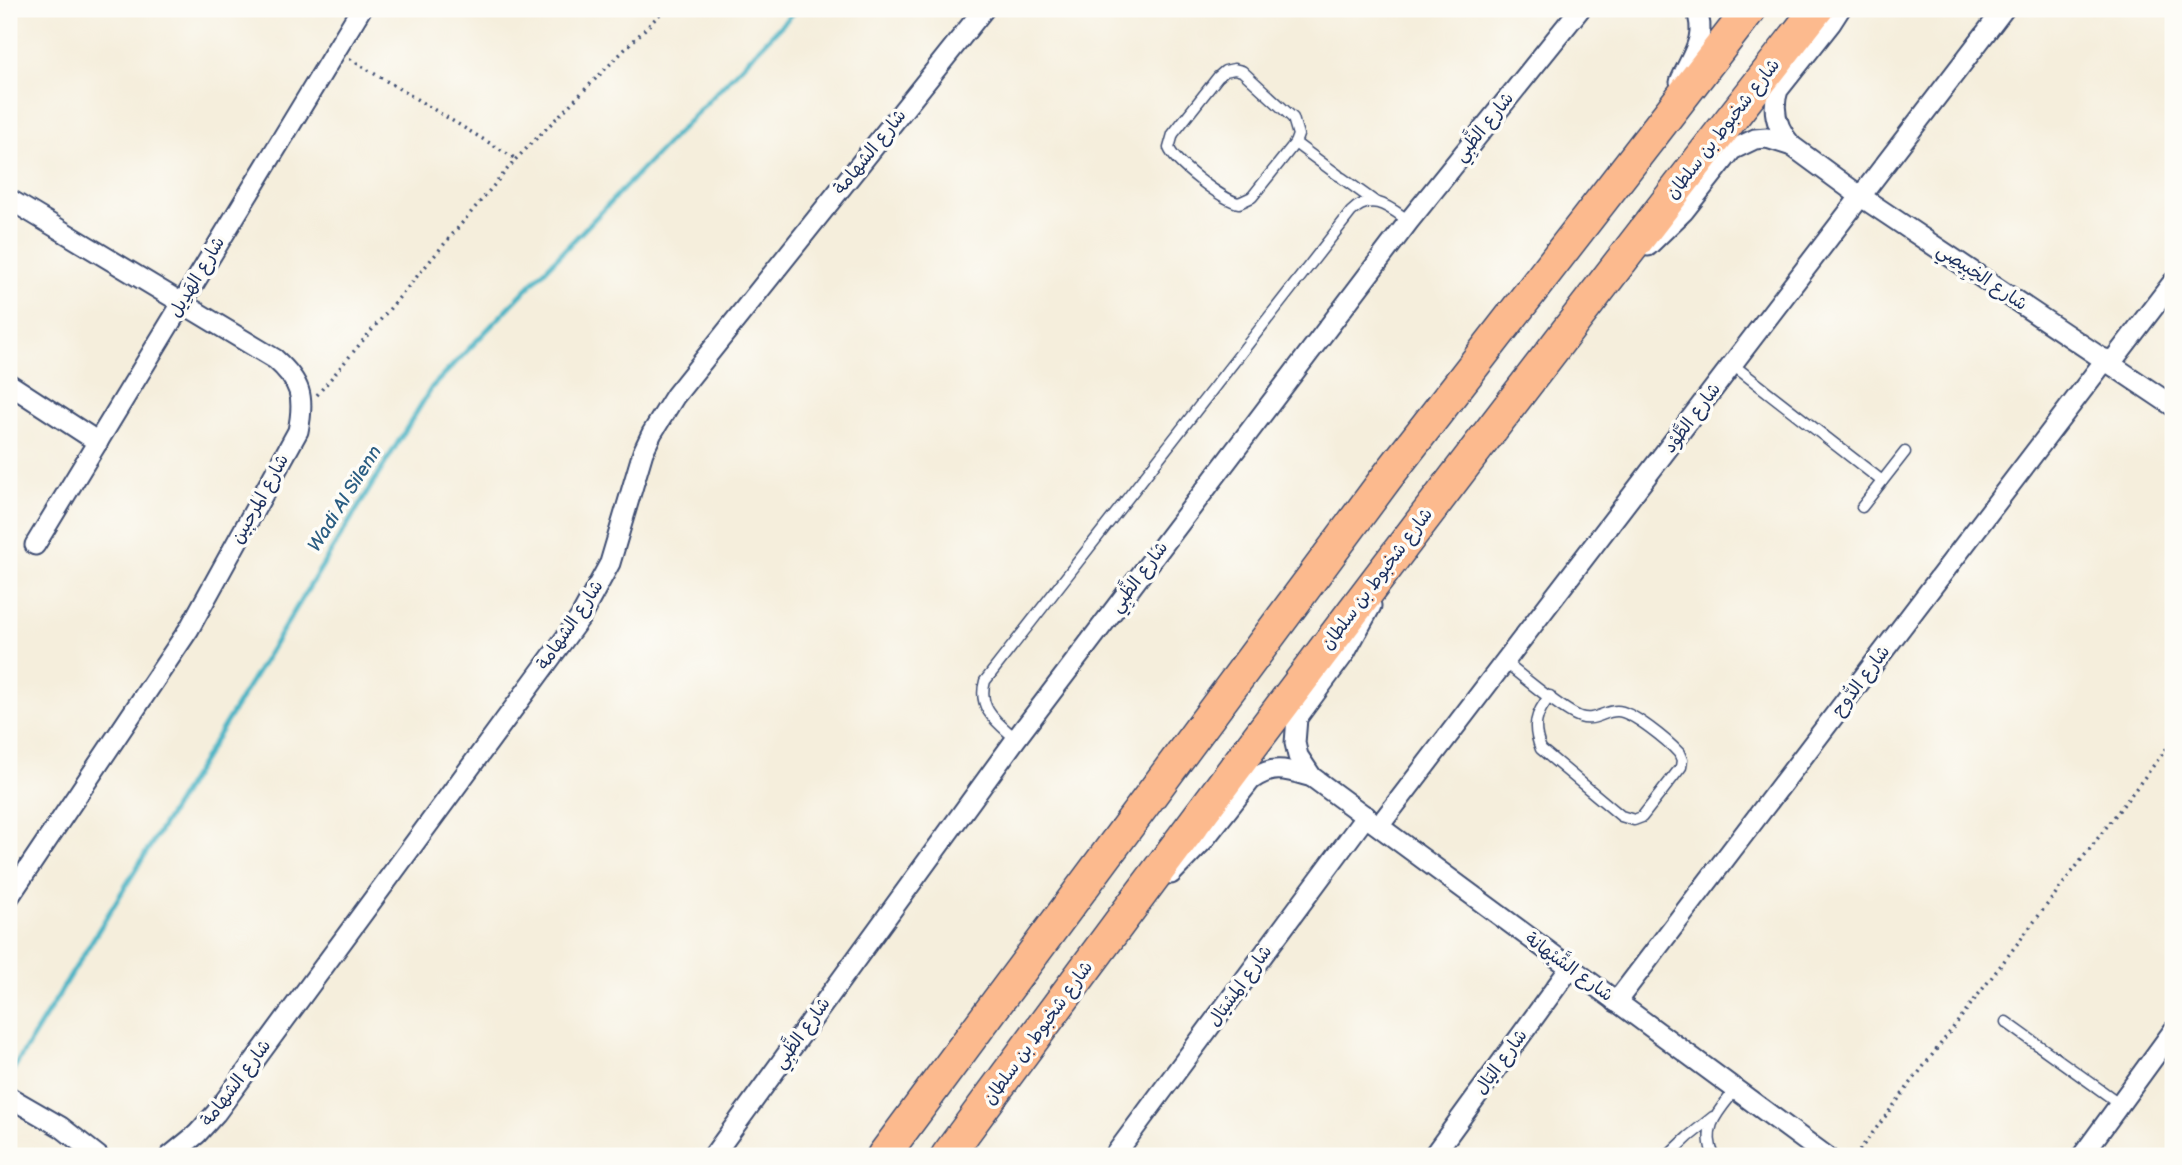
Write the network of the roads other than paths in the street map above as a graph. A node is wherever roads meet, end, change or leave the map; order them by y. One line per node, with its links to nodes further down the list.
1 (361, 9): 18 (street, شارع الهَدِيل)
2 (984, 9): 45 (street, شارع الشهامة)
3 (1580, 9): 15 (street, شارع الظَّبِي)
4 (1696, 9): 9 (street)
5 (1749, 9): 9 (main road)
6 (1817, 9): 16 (main road, شارع شخبوط بن سلطان)
7 (1840, 9): 11 (street, شارع الخِبِيصِي)
8 (2004, 9): 12 (street, شارع الطَّوْد)
9 (1671, 109): 47 (main road)
10 (1295, 143): 10 (lane); 14 (lane)
11 (1792, 146): 12 (street, شارع الخِبِيصِي); 16 (street, شارع الخِبِيصِي)
12 (1860, 196): 19 (street, شارع الخِبِيصِي); 20 (street, شارع الطَّوْد)
13 (9, 199): 18 (street)
14 (1374, 201): 15 (lane); 31 (lane)
15 (1409, 221): 31 (street, شارع الظَّبِي)
16 (1612, 272): 28 (main road, شارع شخبوط بن سلطان)
17 (2173, 282): 19 (street, شارع الدُّوح)
18 (180, 304): 23 (street, شارع الهَدِيل); 34 (street, شارع المرحبين)
19 (2108, 361): 22 (street, شارع الخِبِيصِي); 37 (street, شارع الدُّوح)
20 (1733, 365): 25 (lane); 29 (street, شارع الطَّوْد)
21 (9, 384): 23 (street)
22 (2173, 406)
23 (98, 442): 27 (street, شارع الهَدِيل)
24 (1905, 452): 25 (lane)
25 (1882, 481): 26 (lane)
26 (1862, 507)
27 (35, 545)
28 (1386, 566): 32 (street, شارع الشَّبْهانة); 35 (main road, شارع شخبوط بن سلطان)
29 (1505, 663): 30 (lane); 33 (street, شارع الطَّوْد)
30 (1549, 696): 30 (lane)
31 (1016, 738): 46 (street, شارع الظَّبِي)
32 (1312, 777): 33 (street, شارع الشَّبْهانة); 35 (street, شارع الشَّبْهانة)
33 (1372, 821): 36 (street, شارع الشَّبْهانة); 49 (street, شارع المِسْيَال)
34 (9, 897)
35 (1133, 903): 48 (main road, شارع شخبوط بن سلطان)
36 (1570, 968): 37 (street, شارع الشَّبْهانة); 50 (street, شارع اليَال)
37 (1616, 1002): 40 (street, شارع الشَّبْهانة)
38 (2006, 1022): 42 (lane)
39 (2173, 1031): 42 (street)
40 (1735, 1089): 43 (lane); 53 (street, شارع الشَّبْهانة)
41 (9, 1097): 44 (street)
42 (2120, 1104): 54 (street)
43 (1716, 1115): 51 (lane); 52 (lane)
44 (97, 1156)
45 (170, 1156)
46 (713, 1156)
47 (883, 1156)
48 (947, 1156)
49 (1114, 1156)
50 (1433, 1156)
51 (1668, 1156)
52 (1714, 1156)
53 (1826, 1156)
54 (2082, 1156)

